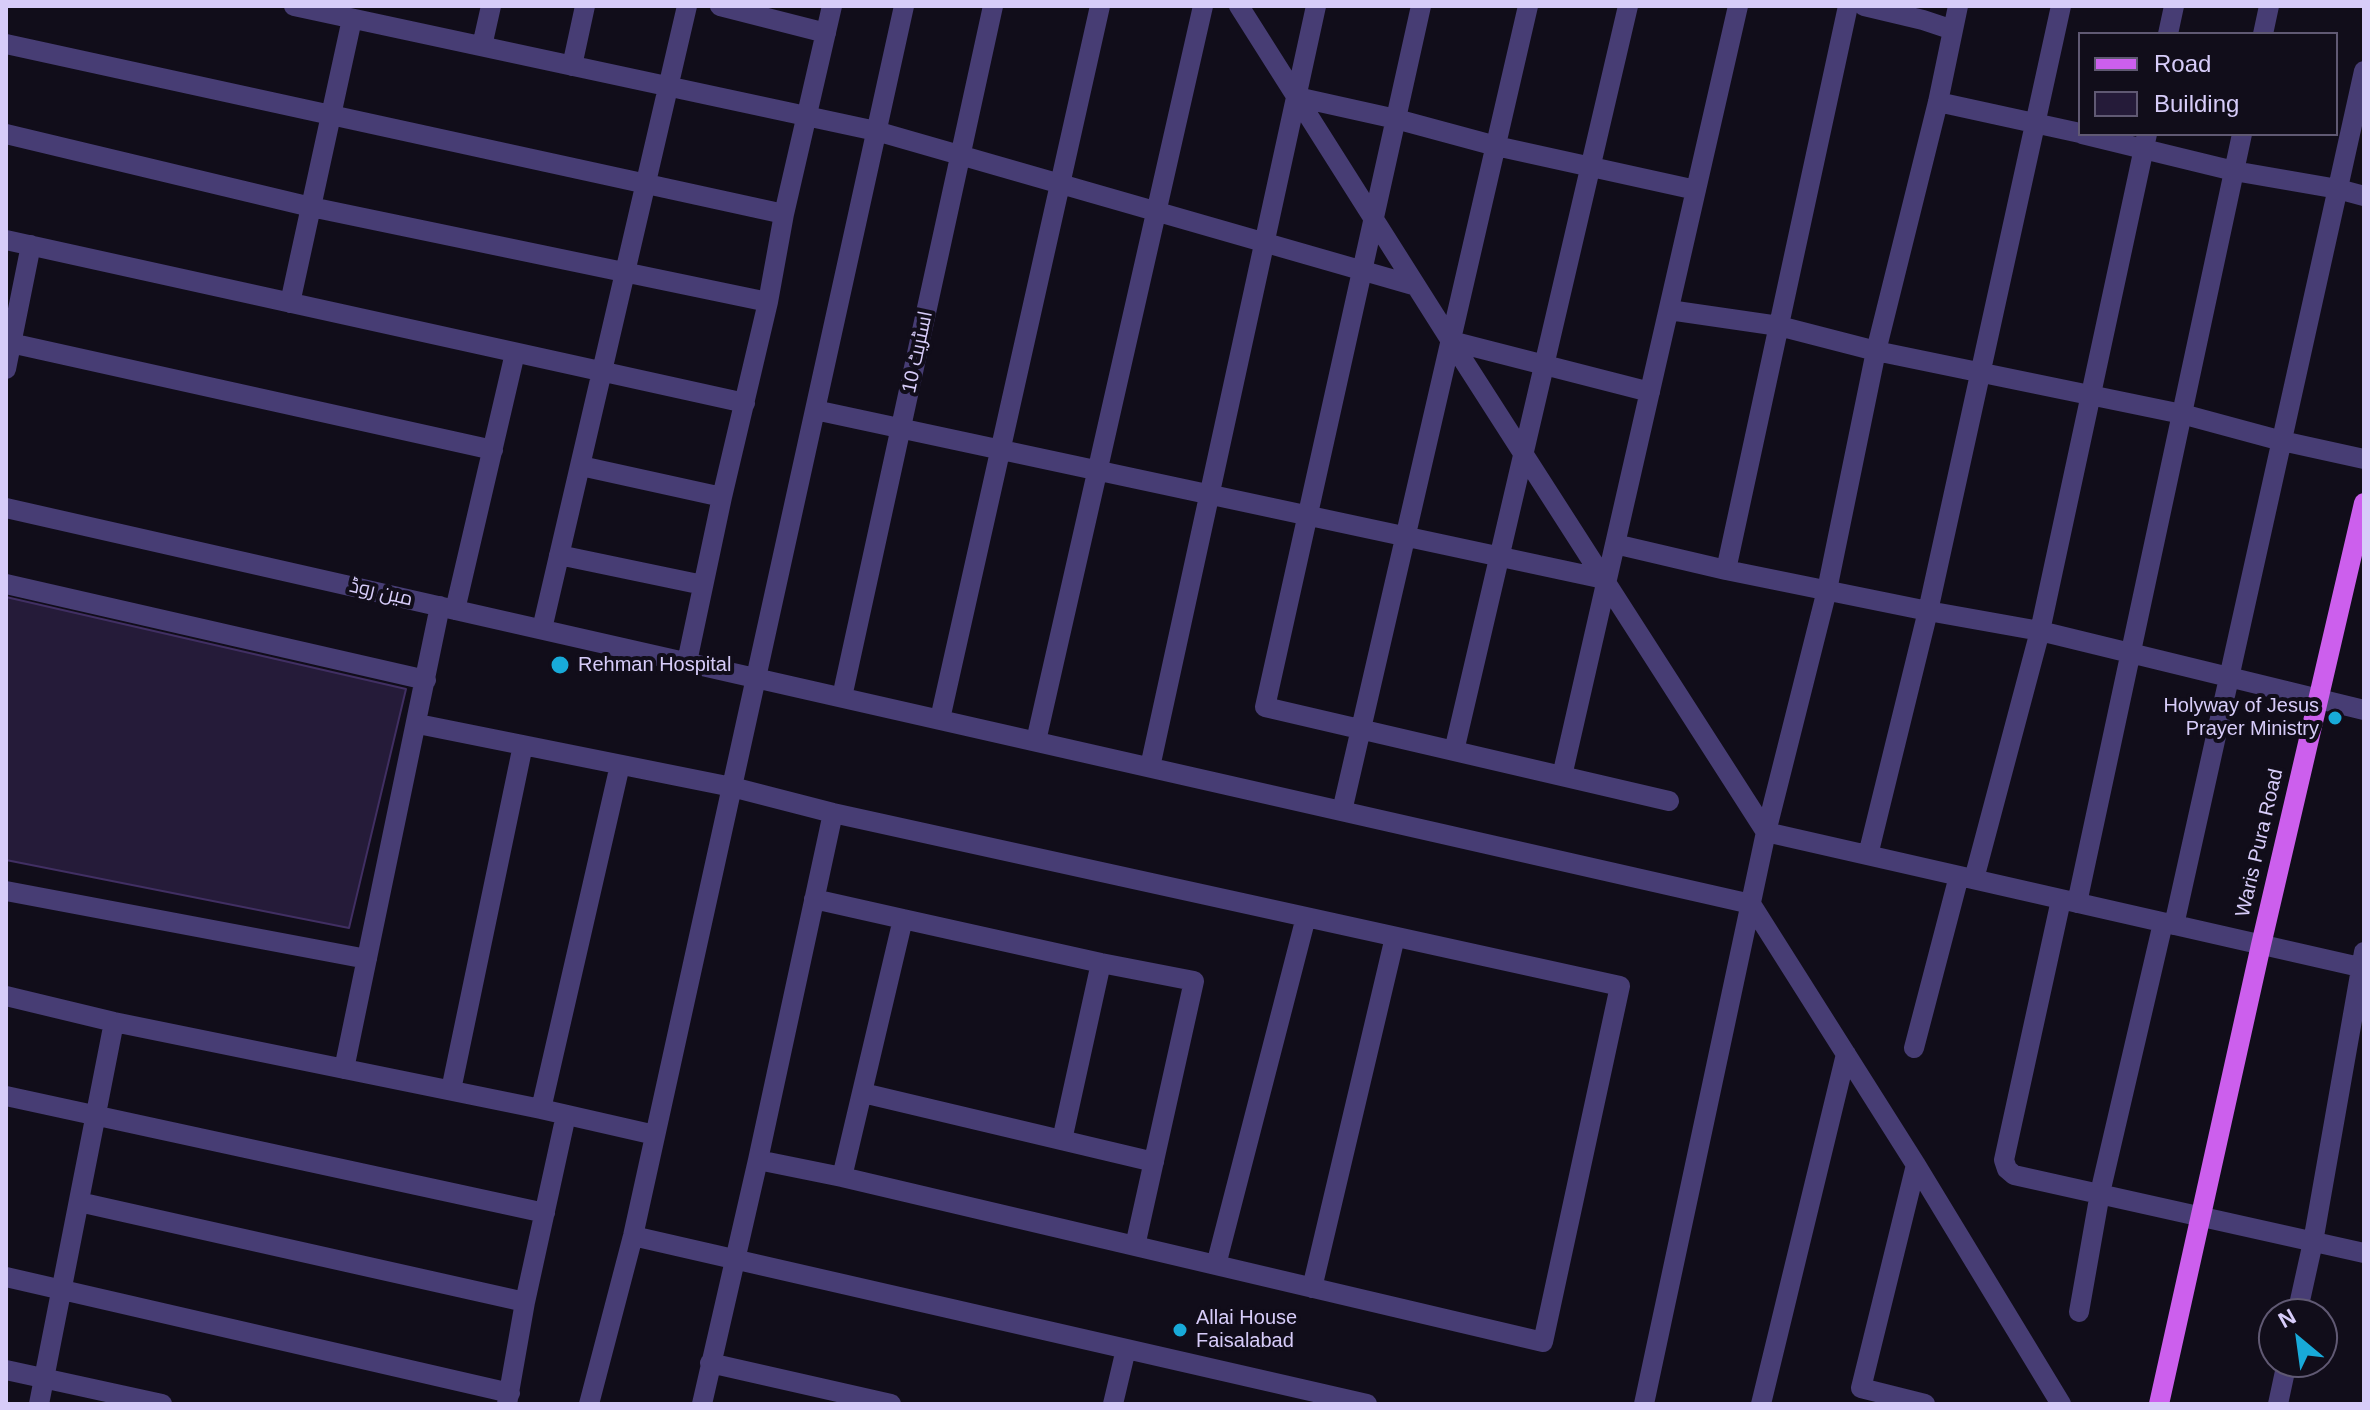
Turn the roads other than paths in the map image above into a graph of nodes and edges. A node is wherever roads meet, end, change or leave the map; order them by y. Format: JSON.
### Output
{"nodes":[{"id":1,"x":294,"y":6,"type":"edge"},
{"id":2,"x":491,"y":6,"type":"edge"},
{"id":3,"x":585,"y":6,"type":"edge"},
{"id":4,"x":687,"y":6,"type":"edge"},
{"id":5,"x":720,"y":6,"type":"edge"},
{"id":6,"x":832,"y":6,"type":"edge"},
{"id":7,"x":904,"y":6,"type":"edge"},
{"id":8,"x":993,"y":6,"type":"edge"},
{"id":9,"x":1100,"y":6,"type":"edge"},
{"id":10,"x":1203,"y":6,"type":"edge"},
{"id":11,"x":1239,"y":6,"type":"edge"},
{"id":12,"x":1316,"y":6,"type":"edge"},
{"id":13,"x":1421,"y":6,"type":"edge"},
{"id":14,"x":1528,"y":6,"type":"edge"},
{"id":15,"x":1628,"y":6,"type":"edge"},
{"id":16,"x":1738,"y":6,"type":"edge"},
{"id":17,"x":1848,"y":6,"type":"edge"},
{"id":18,"x":1864,"y":6,"type":"edge"},
{"id":19,"x":1958,"y":6,"type":"edge"},
{"id":20,"x":2061,"y":6,"type":"edge"},
{"id":21,"x":2174,"y":6,"type":"edge"},
{"id":22,"x":2269,"y":6,"type":"edge"},
{"id":23,"x":388,"y":16,"type":"edge"},
{"id":24,"x":352,"y":19,"type":"junction"},
{"id":25,"x":1953,"y":30,"type":"junction"},
{"id":26,"x":2168,"y":32,"type":"edge"},
{"id":27,"x":2263,"y":32,"type":"edge"},
{"id":28,"x":826,"y":33,"type":"junction"},
{"id":29,"x":6,"y":44,"type":"edge"},
{"id":30,"x":482,"y":46,"type":"junction"},
{"id":31,"x":572,"y":66,"type":"junction"},
{"id":32,"x":2364,"y":71,"type":"edge"},
{"id":33,"x":669,"y":87,"type":"junction"},
{"id":34,"x":1297,"y":97,"type":"junction"},
{"id":35,"x":1938,"y":102,"type":"junction"},
{"id":36,"x":331,"y":115,"type":"junction"},
{"id":37,"x":806,"y":116,"type":"junction"},
{"id":38,"x":1396,"y":119,"type":"junction"},
{"id":39,"x":2035,"y":123,"type":"junction"},
{"id":40,"x":876,"y":131,"type":"junction"},
{"id":41,"x":2078,"y":133,"type":"edge"},
{"id":42,"x":6,"y":134,"type":"edge"},
{"id":43,"x":2099,"y":136,"type":"edge"},
{"id":44,"x":2242,"y":136,"type":"edge"},
{"id":45,"x":2145,"y":141,"type":"edge"},
{"id":46,"x":1496,"y":146,"type":"junction"},
{"id":47,"x":960,"y":155,"type":"junction"},
{"id":48,"x":1591,"y":167,"type":"junction"},
{"id":49,"x":2234,"y":171,"type":"junction"},
{"id":50,"x":646,"y":184,"type":"junction"},
{"id":51,"x":1059,"y":184,"type":"junction"},
{"id":52,"x":2338,"y":189,"type":"junction"},
{"id":53,"x":1696,"y":190,"type":"junction"},
{"id":54,"x":2364,"y":196,"type":"edge"},
{"id":55,"x":311,"y":207,"type":"junction"},
{"id":56,"x":1156,"y":211,"type":"junction"},
{"id":57,"x":784,"y":214,"type":"junction"},
{"id":58,"x":1374,"y":219,"type":"junction"},
{"id":59,"x":6,"y":240,"type":"edge"},
{"id":60,"x":1265,"y":243,"type":"junction"},
{"id":61,"x":31,"y":245,"type":"junction"},
{"id":62,"x":1362,"y":270,"type":"junction"},
{"id":63,"x":626,"y":272,"type":"junction"},
{"id":64,"x":1416,"y":286,"type":"junction"},
{"id":65,"x":13,"y":296,"type":"edge"},
{"id":66,"x":768,"y":302,"type":"junction"},
{"id":67,"x":290,"y":303,"type":"junction"},
{"id":68,"x":1669,"y":310,"type":"junction"},
{"id":69,"x":1779,"y":326,"type":"junction"},
{"id":70,"x":1451,"y":341,"type":"junction"},
{"id":71,"x":9,"y":342,"type":"edge"},
{"id":72,"x":1876,"y":351,"type":"junction"},
{"id":73,"x":515,"y":353,"type":"junction"},
{"id":74,"x":1544,"y":366,"type":"junction"},
{"id":75,"x":6,"y":369,"type":"edge"},
{"id":76,"x":1980,"y":371,"type":"junction"},
{"id":77,"x":603,"y":372,"type":"junction"},
{"id":78,"x":1650,"y":392,"type":"junction"},
{"id":79,"x":2091,"y":395,"type":"junction"},
{"id":80,"x":745,"y":403,"type":"junction"},
{"id":81,"x":815,"y":410,"type":"junction"},
{"id":82,"x":2182,"y":414,"type":"junction"},
{"id":83,"x":901,"y":428,"type":"junction"},
{"id":84,"x":2282,"y":441,"type":"junction"},
{"id":85,"x":1000,"y":449,"type":"junction"},
{"id":86,"x":493,"y":450,"type":"junction"},
{"id":87,"x":1523,"y":454,"type":"junction"},
{"id":88,"x":2364,"y":459,"type":"edge"},
{"id":89,"x":581,"y":466,"type":"junction"},
{"id":90,"x":1097,"y":470,"type":"junction"},
{"id":91,"x":1210,"y":494,"type":"junction"},
{"id":92,"x":722,"y":497,"type":"junction"},
{"id":93,"x":2364,"y":503,"type":"edge"},
{"id":94,"x":6,"y":508,"type":"edge"},
{"id":95,"x":1308,"y":516,"type":"junction"},
{"id":96,"x":1406,"y":537,"type":"junction"},
{"id":97,"x":1615,"y":544,"type":"junction"},
{"id":98,"x":559,"y":555,"type":"junction"},
{"id":99,"x":1499,"y":557,"type":"junction"},
{"id":100,"x":1726,"y":570,"type":"junction"},
{"id":101,"x":1605,"y":581,"type":"junction"},
{"id":102,"x":6,"y":584,"type":"edge"},
{"id":103,"x":703,"y":585,"type":"junction"},
{"id":104,"x":1827,"y":590,"type":"junction"},
{"id":105,"x":448,"y":608,"type":"junction"},
{"id":106,"x":1928,"y":611,"type":"junction"},
{"id":107,"x":542,"y":629,"type":"junction"},
{"id":108,"x":2040,"y":631,"type":"junction"},
{"id":109,"x":2131,"y":653,"type":"junction"},
{"id":110,"x":687,"y":662,"type":"junction"},
{"id":111,"x":2229,"y":677,"type":"junction"},
{"id":112,"x":756,"y":678,"type":"junction"},
{"id":113,"x":426,"y":680,"type":"junction"},
{"id":114,"x":842,"y":697,"type":"junction"},
{"id":115,"x":2318,"y":699,"type":"junction"},
{"id":116,"x":2364,"y":710,"type":"edge"},
{"id":117,"x":940,"y":719,"type":"junction"},
{"id":118,"x":418,"y":724,"type":"junction"},
{"id":119,"x":1361,"y":730,"type":"junction"},
{"id":120,"x":1036,"y":741,"type":"junction"},
{"id":121,"x":523,"y":745,"type":"junction"},
{"id":122,"x":1454,"y":751,"type":"junction"},
{"id":123,"x":620,"y":765,"type":"junction"},
{"id":124,"x":1150,"y":767,"type":"junction"},
{"id":125,"x":1562,"y":776,"type":"junction"},
{"id":126,"x":732,"y":787,"type":"junction"},
{"id":127,"x":1669,"y":801,"type":"dead end"},
{"id":128,"x":1342,"y":811,"type":"junction"},
{"id":129,"x":833,"y":813,"type":"junction"},
{"id":130,"x":1766,"y":832,"type":"junction"},
{"id":131,"x":1868,"y":855,"type":"junction"},
{"id":132,"x":1966,"y":878,"type":"junction"},
{"id":133,"x":6,"y":891,"type":"edge"},
{"id":134,"x":814,"y":899,"type":"junction"},
{"id":135,"x":2069,"y":901,"type":"junction"},
{"id":136,"x":1751,"y":904,"type":"junction"},
{"id":137,"x":1306,"y":917,"type":"junction"},
{"id":138,"x":903,"y":919,"type":"junction"},
{"id":139,"x":2169,"y":924,"type":"junction"},
{"id":140,"x":1395,"y":937,"type":"junction"},
{"id":141,"x":2259,"y":953,"type":"junction"},
{"id":142,"x":367,"y":959,"type":"junction"},
{"id":143,"x":1101,"y":963,"type":"junction"},
{"id":144,"x":2363,"y":963,"type":"edge"},
{"id":145,"x":6,"y":996,"type":"edge"},
{"id":146,"x":114,"y":1022,"type":"junction"},
{"id":147,"x":1914,"y":1048,"type":"dead end"},
{"id":148,"x":1846,"y":1054,"type":"junction"},
{"id":149,"x":344,"y":1069,"type":"junction"},
{"id":150,"x":451,"y":1090,"type":"junction"},
{"id":151,"x":863,"y":1093,"type":"junction"},
{"id":152,"x":6,"y":1096,"type":"edge"},
{"id":153,"x":541,"y":1109,"type":"junction"},
{"id":154,"x":96,"y":1115,"type":"junction"},
{"id":155,"x":566,"y":1115,"type":"junction"},
{"id":156,"x":655,"y":1135,"type":"junction"},
{"id":157,"x":1062,"y":1140,"type":"junction"},
{"id":158,"x":758,"y":1160,"type":"junction"},
{"id":159,"x":1154,"y":1162,"type":"junction"},
{"id":160,"x":1916,"y":1165,"type":"junction"},
{"id":161,"x":842,"y":1177,"type":"junction"},
{"id":162,"x":2100,"y":1193,"type":"junction"},
{"id":163,"x":79,"y":1202,"type":"junction"},
{"id":164,"x":545,"y":1213,"type":"junction"},
{"id":165,"x":2201,"y":1216,"type":"junction"},
{"id":166,"x":633,"y":1236,"type":"junction"},
{"id":167,"x":2313,"y":1242,"type":"junction"},
{"id":168,"x":1135,"y":1246,"type":"junction"},
{"id":169,"x":2364,"y":1253,"type":"edge"},
{"id":170,"x":735,"y":1258,"type":"junction"},
{"id":171,"x":1216,"y":1265,"type":"junction"},
{"id":172,"x":6,"y":1277,"type":"edge"},
{"id":173,"x":1312,"y":1288,"type":"junction"},
{"id":174,"x":62,"y":1290,"type":"junction"},
{"id":175,"x":2301,"y":1298,"type":"edge"},
{"id":176,"x":525,"y":1302,"type":"junction"},
{"id":177,"x":2079,"y":1312,"type":"dead end"},
{"id":178,"x":1126,"y":1349,"type":"junction"},
{"id":179,"x":710,"y":1363,"type":"junction"},
{"id":180,"x":6,"y":1370,"type":"edge"},
{"id":181,"x":2284,"y":1378,"type":"edge"},
{"id":182,"x":44,"y":1379,"type":"junction"},
{"id":183,"x":508,"y":1398,"type":"edge"},
{"id":184,"x":39,"y":1404,"type":"edge"},
{"id":185,"x":162,"y":1404,"type":"edge"},
{"id":186,"x":589,"y":1404,"type":"edge"},
{"id":187,"x":702,"y":1404,"type":"edge"},
{"id":188,"x":891,"y":1404,"type":"edge"},
{"id":189,"x":1113,"y":1404,"type":"edge"},
{"id":190,"x":1367,"y":1404,"type":"edge"},
{"id":191,"x":1644,"y":1404,"type":"edge"},
{"id":192,"x":1761,"y":1404,"type":"edge"},
{"id":193,"x":1925,"y":1404,"type":"edge"},
{"id":194,"x":2061,"y":1404,"type":"edge"},
{"id":195,"x":2159,"y":1404,"type":"edge"},
{"id":196,"x":2278,"y":1404,"type":"edge"}],
"edges":[{"from":1,"to":24,"type":"street"},
{"from":2,"to":30,"type":"street"},
{"from":3,"to":31,"type":"street"},
{"from":4,"to":33,"type":"street"},
{"from":5,"to":28,"type":"street"},
{"from":6,"to":28,"type":"street"},
{"from":7,"to":40,"type":"street"},
{"from":8,"to":47,"type":"street","name":"اسٹریٹ 10"},
{"from":9,"to":51,"type":"street"},
{"from":10,"to":56,"type":"street"},
{"from":11,"to":34,"type":"street"},
{"from":12,"to":34,"type":"street"},
{"from":13,"to":38,"type":"street"},
{"from":14,"to":46,"type":"street"},
{"from":15,"to":48,"type":"street"},
{"from":16,"to":53,"type":"street"},
{"from":17,"to":69,"type":"street"},
{"from":18,"to":25,"type":"street"},
{"from":19,"to":25,"type":"street"},
{"from":20,"to":39,"type":"street"},
{"from":21,"to":26,"type":"street"},
{"from":22,"to":27,"type":"street"},
{"from":23,"to":24,"type":"street"},
{"from":23,"to":30,"type":"street"},
{"from":24,"to":36,"type":"street"},
{"from":25,"to":35,"type":"street"},
{"from":28,"to":37,"type":"street"},
{"from":29,"to":36,"type":"street"},
{"from":30,"to":31,"type":"street"},
{"from":31,"to":33,"type":"street"},
{"from":32,"to":52,"type":"street"},
{"from":33,"to":37,"type":"street"},
{"from":33,"to":50,"type":"street"},
{"from":34,"to":38,"type":"street"},
{"from":34,"to":58,"type":"street"},
{"from":34,"to":60,"type":"street"},
{"from":35,"to":39,"type":"street"},
{"from":35,"to":72,"type":"street"},
{"from":36,"to":50,"type":"street"},
{"from":36,"to":55,"type":"street"},
{"from":37,"to":40,"type":"street"},
{"from":37,"to":57,"type":"street"},
{"from":38,"to":46,"type":"street"},
{"from":38,"to":58,"type":"street"},
{"from":39,"to":41,"type":"street"},
{"from":39,"to":76,"type":"street"},
{"from":40,"to":47,"type":"street"},
{"from":40,"to":81,"type":"street"},
{"from":42,"to":55,"type":"street"},
{"from":43,"to":45,"type":"street"},
{"from":44,"to":49,"type":"street"},
{"from":45,"to":49,"type":"street"},
{"from":45,"to":79,"type":"street"},
{"from":46,"to":48,"type":"street"},
{"from":46,"to":70,"type":"street"},
{"from":47,"to":51,"type":"street"},
{"from":47,"to":83,"type":"street","name":"اسٹریٹ 10"},
{"from":48,"to":53,"type":"street"},
{"from":48,"to":74,"type":"street"},
{"from":49,"to":52,"type":"street"},
{"from":49,"to":82,"type":"street"},
{"from":50,"to":57,"type":"street"},
{"from":50,"to":63,"type":"street"},
{"from":51,"to":56,"type":"street"},
{"from":51,"to":85,"type":"street"},
{"from":52,"to":54,"type":"street"},
{"from":52,"to":84,"type":"street"},
{"from":53,"to":68,"type":"street"},
{"from":55,"to":63,"type":"street"},
{"from":55,"to":67,"type":"street"},
{"from":56,"to":60,"type":"street"},
{"from":56,"to":90,"type":"street"},
{"from":57,"to":66,"type":"street"},
{"from":58,"to":62,"type":"street"},
{"from":58,"to":64,"type":"street"},
{"from":59,"to":61,"type":"street"},
{"from":60,"to":62,"type":"street"},
{"from":60,"to":91,"type":"street"},
{"from":61,"to":65,"type":"street"},
{"from":61,"to":67,"type":"street"},
{"from":62,"to":64,"type":"street"},
{"from":62,"to":95,"type":"street"},
{"from":63,"to":66,"type":"street"},
{"from":63,"to":77,"type":"street"},
{"from":64,"to":70,"type":"street"},
{"from":65,"to":71,"type":"street"},
{"from":66,"to":80,"type":"street"},
{"from":67,"to":73,"type":"street"},
{"from":68,"to":69,"type":"street"},
{"from":68,"to":78,"type":"street"},
{"from":69,"to":72,"type":"street"},
{"from":69,"to":100,"type":"street"},
{"from":70,"to":74,"type":"street"},
{"from":70,"to":87,"type":"street"},
{"from":70,"to":96,"type":"street"},
{"from":71,"to":75,"type":"street"},
{"from":71,"to":86,"type":"street"},
{"from":72,"to":76,"type":"street"},
{"from":72,"to":104,"type":"street"},
{"from":73,"to":77,"type":"street"},
{"from":73,"to":86,"type":"street"},
{"from":74,"to":78,"type":"street"},
{"from":74,"to":87,"type":"street"},
{"from":76,"to":79,"type":"street"},
{"from":76,"to":106,"type":"street"},
{"from":77,"to":80,"type":"street"},
{"from":77,"to":89,"type":"street"},
{"from":78,"to":97,"type":"street"},
{"from":79,"to":82,"type":"street"},
{"from":79,"to":108,"type":"street"},
{"from":80,"to":92,"type":"street"},
{"from":81,"to":83,"type":"street"},
{"from":81,"to":112,"type":"street"},
{"from":82,"to":84,"type":"street"},
{"from":82,"to":109,"type":"street"},
{"from":83,"to":85,"type":"street"},
{"from":83,"to":114,"type":"street","name":"اسٹریٹ 10"},
{"from":84,"to":88,"type":"street"},
{"from":84,"to":111,"type":"street"},
{"from":85,"to":90,"type":"street"},
{"from":85,"to":117,"type":"street"},
{"from":86,"to":105,"type":"street"},
{"from":87,"to":99,"type":"street"},
{"from":87,"to":101,"type":"street"},
{"from":89,"to":92,"type":"street"},
{"from":89,"to":98,"type":"street"},
{"from":90,"to":91,"type":"street"},
{"from":90,"to":120,"type":"street"},
{"from":91,"to":95,"type":"street"},
{"from":91,"to":124,"type":"street"},
{"from":92,"to":103,"type":"street"},
{"from":93,"to":115,"type":"main road","name":"Waris Pura Road"},
{"from":94,"to":105,"type":"street","name":"مین روڈ"},
{"from":95,"to":96,"type":"street"},
{"from":95,"to":119,"type":"street"},
{"from":96,"to":99,"type":"street"},
{"from":96,"to":119,"type":"street"},
{"from":97,"to":100,"type":"street"},
{"from":97,"to":101,"type":"street"},
{"from":98,"to":103,"type":"street"},
{"from":98,"to":107,"type":"street"},
{"from":99,"to":101,"type":"street"},
{"from":99,"to":122,"type":"street"},
{"from":100,"to":104,"type":"street"},
{"from":101,"to":125,"type":"street"},
{"from":101,"to":130,"type":"street"},
{"from":102,"to":113,"type":"street"},
{"from":103,"to":110,"type":"street"},
{"from":104,"to":106,"type":"street"},
{"from":104,"to":130,"type":"street"},
{"from":105,"to":107,"type":"street","name":"مین روڈ"},
{"from":105,"to":113,"type":"street"},
{"from":106,"to":108,"type":"street"},
{"from":106,"to":131,"type":"street"},
{"from":107,"to":110,"type":"street","name":"مین روڈ"},
{"from":108,"to":109,"type":"street"},
{"from":108,"to":132,"type":"street"},
{"from":109,"to":111,"type":"street"},
{"from":109,"to":135,"type":"street"},
{"from":110,"to":112,"type":"street","name":"مین روڈ"},
{"from":111,"to":115,"type":"street"},
{"from":111,"to":139,"type":"street"},
{"from":112,"to":114,"type":"street","name":"مین روڈ"},
{"from":112,"to":126,"type":"street"},
{"from":113,"to":118,"type":"street"},
{"from":114,"to":117,"type":"street","name":"مین روڈ"},
{"from":115,"to":116,"type":"street"},
{"from":115,"to":141,"type":"main road","name":"Waris Pura Road"},
{"from":117,"to":120,"type":"street","name":"مین روڈ"},
{"from":118,"to":121,"type":"street"},
{"from":118,"to":142,"type":"street"},
{"from":119,"to":122,"type":"street"},
{"from":119,"to":128,"type":"street"},
{"from":120,"to":124,"type":"street","name":"مین روڈ"},
{"from":121,"to":123,"type":"street"},
{"from":121,"to":150,"type":"street"},
{"from":122,"to":125,"type":"street"},
{"from":123,"to":126,"type":"street"},
{"from":123,"to":153,"type":"street"},
{"from":124,"to":128,"type":"street","name":"مین روڈ"},
{"from":125,"to":127,"type":"street"},
{"from":126,"to":129,"type":"street"},
{"from":126,"to":156,"type":"street"},
{"from":128,"to":136,"type":"street","name":"مین روڈ"},
{"from":129,"to":134,"type":"street"},
{"from":129,"to":137,"type":"street"},
{"from":130,"to":131,"type":"street"},
{"from":130,"to":136,"type":"street"},
{"from":131,"to":132,"type":"street"},
{"from":132,"to":135,"type":"street"},
{"from":132,"to":147,"type":"street"},
{"from":133,"to":142,"type":"street"},
{"from":134,"to":138,"type":"street"},
{"from":134,"to":158,"type":"street"},
{"from":135,"to":139,"type":"street"},
{"from":135,"to":162,"type":"street"},
{"from":136,"to":148,"type":"street"},
{"from":136,"to":191,"type":"street"},
{"from":137,"to":140,"type":"street"},
{"from":137,"to":171,"type":"street"},
{"from":138,"to":143,"type":"street"},
{"from":138,"to":151,"type":"street"},
{"from":139,"to":141,"type":"street"},
{"from":139,"to":162,"type":"street"},
{"from":140,"to":173,"type":"street"},
{"from":140,"to":173,"type":"street"},
{"from":141,"to":144,"type":"street"},
{"from":141,"to":165,"type":"main road","name":"Waris Pura Road"},
{"from":142,"to":149,"type":"street"},
{"from":143,"to":157,"type":"street"},
{"from":143,"to":159,"type":"street"},
{"from":144,"to":167,"type":"street"},
{"from":145,"to":146,"type":"street"},
{"from":146,"to":149,"type":"street"},
{"from":146,"to":154,"type":"street"},
{"from":148,"to":160,"type":"street"},
{"from":148,"to":192,"type":"street"},
{"from":149,"to":150,"type":"street"},
{"from":150,"to":153,"type":"street"},
{"from":151,"to":157,"type":"street"},
{"from":151,"to":161,"type":"street"},
{"from":152,"to":154,"type":"street"},
{"from":153,"to":155,"type":"street"},
{"from":154,"to":163,"type":"street"},
{"from":154,"to":164,"type":"street"},
{"from":155,"to":156,"type":"street"},
{"from":155,"to":164,"type":"street"},
{"from":156,"to":166,"type":"street"},
{"from":157,"to":159,"type":"street"},
{"from":158,"to":161,"type":"street"},
{"from":158,"to":170,"type":"street"},
{"from":159,"to":168,"type":"street"},
{"from":160,"to":193,"type":"street"},
{"from":160,"to":194,"type":"street"},
{"from":161,"to":168,"type":"street"},
{"from":162,"to":165,"type":"street"},
{"from":162,"to":177,"type":"street"},
{"from":163,"to":174,"type":"street"},
{"from":163,"to":176,"type":"street"},
{"from":164,"to":176,"type":"street"},
{"from":165,"to":167,"type":"street"},
{"from":165,"to":195,"type":"main road","name":"Waris Pura Road"},
{"from":166,"to":170,"type":"street"},
{"from":166,"to":186,"type":"street"},
{"from":167,"to":169,"type":"street"},
{"from":167,"to":175,"type":"street"},
{"from":168,"to":171,"type":"street"},
{"from":170,"to":178,"type":"street"},
{"from":170,"to":179,"type":"street"},
{"from":171,"to":173,"type":"street"},
{"from":172,"to":174,"type":"street"},
{"from":174,"to":182,"type":"street"},
{"from":174,"to":183,"type":"street"},
{"from":176,"to":183,"type":"street"},
{"from":178,"to":189,"type":"street"},
{"from":178,"to":190,"type":"street"},
{"from":179,"to":187,"type":"street"},
{"from":179,"to":188,"type":"street"},
{"from":180,"to":182,"type":"street"},
{"from":181,"to":196,"type":"street"},
{"from":182,"to":184,"type":"street"},
{"from":182,"to":185,"type":"street"}]}
